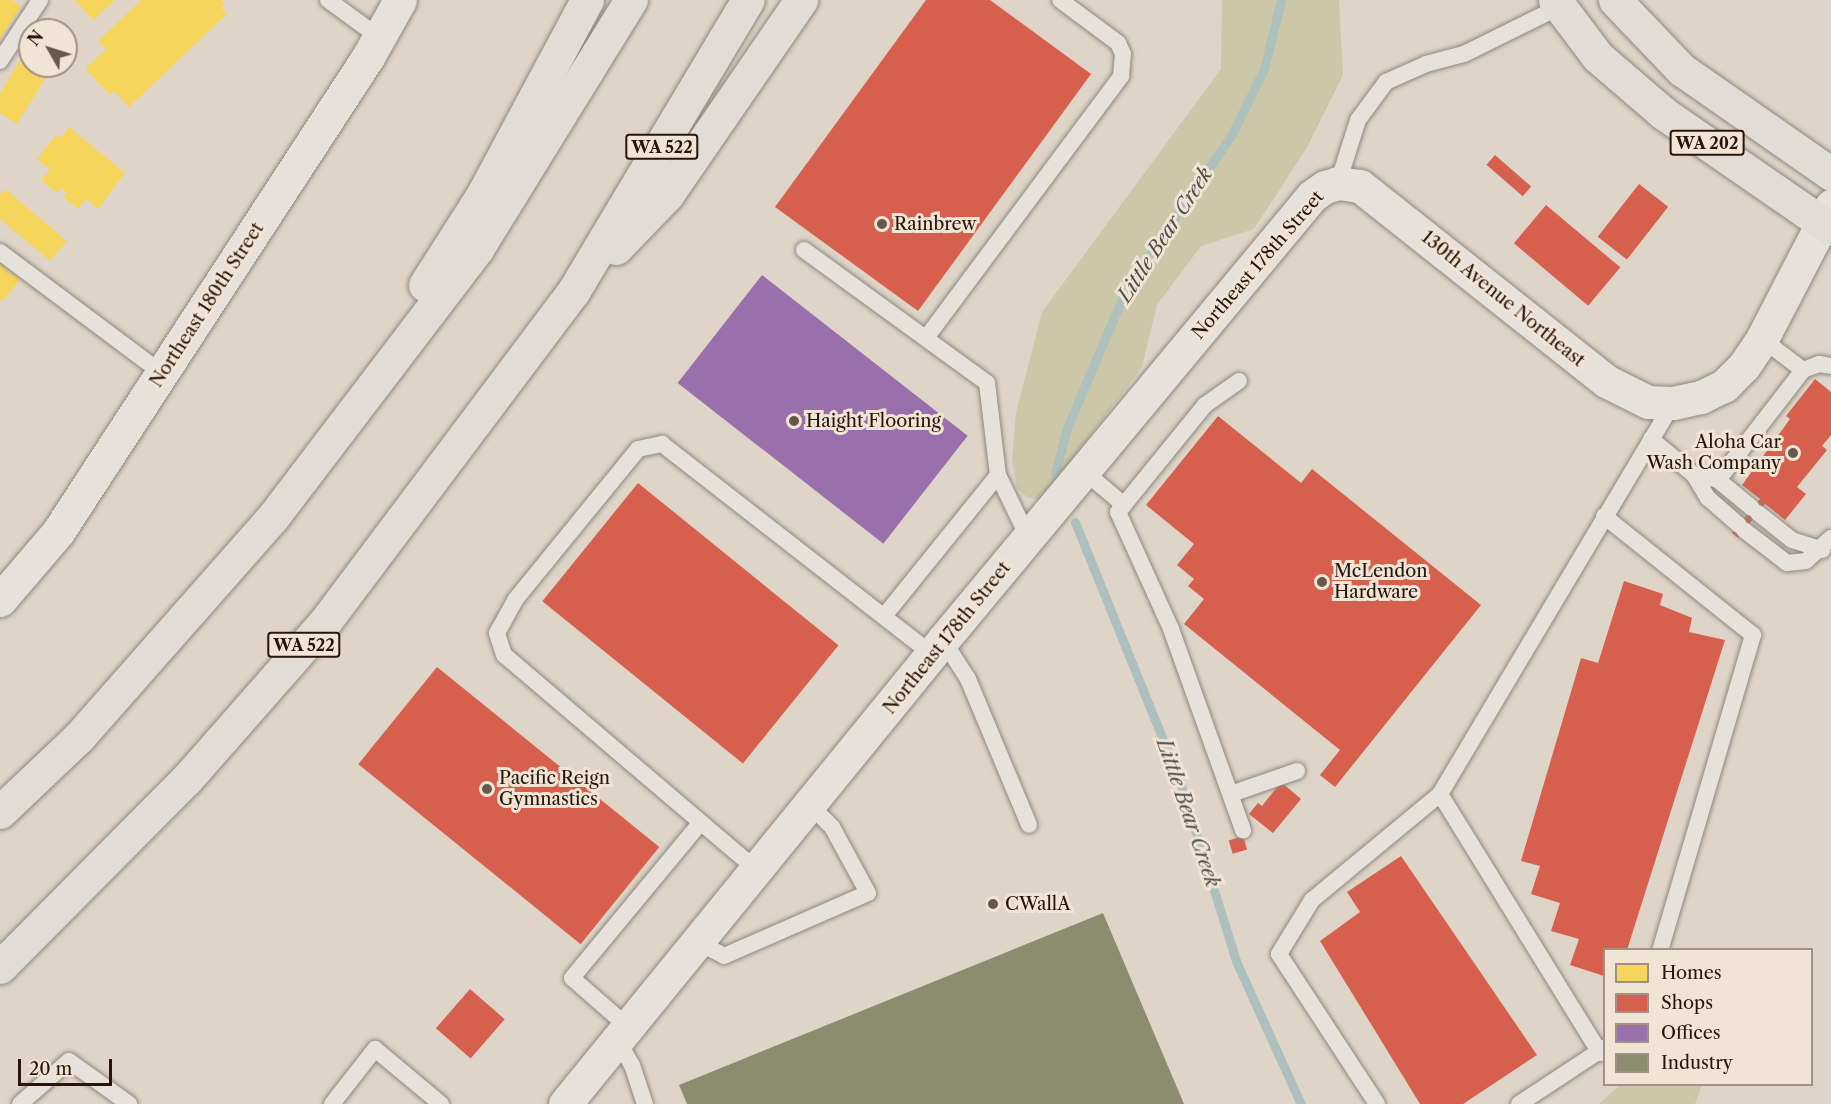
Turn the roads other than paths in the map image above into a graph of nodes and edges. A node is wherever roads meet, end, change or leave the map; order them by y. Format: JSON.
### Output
{"nodes":[{"id":1,"x":40,"y":0,"type":"edge"},
{"id":2,"x":328,"y":0,"type":"edge"},
{"id":3,"x":400,"y":0,"type":"edge"},
{"id":4,"x":587,"y":0,"type":"edge"},
{"id":5,"x":631,"y":0,"type":"edge"},
{"id":6,"x":748,"y":0,"type":"edge"},
{"id":7,"x":801,"y":0,"type":"edge"},
{"id":8,"x":1060,"y":0,"type":"edge"},
{"id":9,"x":1615,"y":0,"type":"edge"},
{"id":10,"x":1557,"y":3,"type":"edge"},
{"id":11,"x":379,"y":38,"type":"junction"},
{"id":12,"x":0,"y":62,"type":"edge"},
{"id":13,"x":1831,"y":174,"type":"edge"},
{"id":14,"x":1338,"y":183,"type":"junction"},
{"id":15,"x":1828,"y":219,"type":"edge"},
{"id":16,"x":804,"y":250,"type":"dead end"},
{"id":17,"x":0,"y":252,"type":"edge"},
{"id":18,"x":573,"y":292,"type":"junction"},
{"id":19,"x":926,"y":338,"type":"junction"},
{"id":20,"x":1762,"y":339,"type":"junction"},
{"id":21,"x":1831,"y":366,"type":"edge"},
{"id":22,"x":1803,"y":370,"type":"junction"},
{"id":23,"x":162,"y":373,"type":"junction"},
{"id":24,"x":1239,"y":381,"type":"dead end"},
{"id":25,"x":1673,"y":403,"type":"junction"},
{"id":26,"x":1651,"y":439,"type":"junction"},
{"id":27,"x":319,"y":452,"type":"junction"},
{"id":28,"x":1085,"y":472,"type":"junction"},
{"id":29,"x":998,"y":475,"type":"junction"},
{"id":30,"x":1694,"y":475,"type":"junction"},
{"id":31,"x":1718,"y":480,"type":"junction"},
{"id":32,"x":1124,"y":505,"type":"junction"},
{"id":33,"x":1604,"y":516,"type":"junction"},
{"id":34,"x":1029,"y":539,"type":"junction"},
{"id":35,"x":1826,"y":544,"type":"edge"},
{"id":36,"x":0,"y":600,"type":"edge"},
{"id":37,"x":885,"y":615,"type":"junction"},
{"id":38,"x":938,"y":647,"type":"junction"},
{"id":39,"x":1297,"y":771,"type":"dead end"},
{"id":40,"x":1230,"y":794,"type":"junction"},
{"id":41,"x":1440,"y":794,"type":"junction"},
{"id":42,"x":811,"y":806,"type":"junction"},
{"id":43,"x":0,"y":812,"type":"edge"},
{"id":44,"x":701,"y":822,"type":"junction"},
{"id":45,"x":1029,"y":825,"type":"dead end"},
{"id":46,"x":1243,"y":830,"type":"dead end"},
{"id":47,"x":758,"y":871,"type":"junction"},
{"id":48,"x":699,"y":943,"type":"junction"},
{"id":49,"x":1661,"y":948,"type":"edge"},
{"id":50,"x":0,"y":968,"type":"edge"},
{"id":51,"x":623,"y":1034,"type":"junction"},
{"id":52,"x":1602,"y":1050,"type":"edge"},
{"id":53,"x":640,"y":1101,"type":"edge"},
{"id":54,"x":20,"y":1104,"type":"edge"},
{"id":55,"x":129,"y":1104,"type":"edge"},
{"id":56,"x":332,"y":1104,"type":"edge"},
{"id":57,"x":441,"y":1104,"type":"edge"},
{"id":58,"x":565,"y":1104,"type":"edge"},
{"id":59,"x":1377,"y":1104,"type":"edge"},
{"id":60,"x":1519,"y":1104,"type":"edge"}],
"edges":[{"from":1,"to":12,"type":"lane"},
{"from":2,"to":11,"type":"lane"},
{"from":3,"to":11,"type":"street","name":"Northeast 180th Street"},
{"from":4,"to":27,"type":"main road"},
{"from":5,"to":27,"type":"main road"},
{"from":6,"to":18,"type":"main road","number":"WA 522"},
{"from":7,"to":18,"type":"main road"},
{"from":8,"to":19,"type":"lane"},
{"from":9,"to":13,"type":"main road","number":"WA 202"},
{"from":10,"to":14,"type":"lane"},
{"from":10,"to":15,"type":"main road","number":"WA 202"},
{"from":11,"to":23,"type":"street","name":"Northeast 180th Street"},
{"from":14,"to":25,"type":"street","name":"130th Avenue Northeast"},
{"from":14,"to":28,"type":"street","name":"Northeast 178th Street"},
{"from":15,"to":20,"type":"street","name":"130th Avenue Northeast"},
{"from":16,"to":19,"type":"lane"},
{"from":17,"to":23,"type":"lane"},
{"from":18,"to":50,"type":"main road","number":"WA 522"},
{"from":19,"to":29,"type":"lane"},
{"from":20,"to":22,"type":"lane"},
{"from":20,"to":25,"type":"street","name":"130th Avenue Northeast"},
{"from":21,"to":22,"type":"lane"},
{"from":22,"to":31,"type":"lane"},
{"from":23,"to":36,"type":"street","name":"Northeast 180th Street"},
{"from":24,"to":32,"type":"lane"},
{"from":25,"to":26,"type":"lane"},
{"from":26,"to":30,"type":"lane"},
{"from":26,"to":33,"type":"lane"},
{"from":27,"to":43,"type":"main road"},
{"from":28,"to":32,"type":"lane"},
{"from":28,"to":34,"type":"street","name":"Northeast 178th Street"},
{"from":29,"to":34,"type":"lane"},
{"from":29,"to":37,"type":"lane"},
{"from":30,"to":31,"type":"lane"},
{"from":30,"to":35,"type":"lane"},
{"from":31,"to":35,"type":"lane"},
{"from":32,"to":40,"type":"lane"},
{"from":33,"to":41,"type":"lane"},
{"from":33,"to":49,"type":"lane"},
{"from":34,"to":38,"type":"street","name":"Northeast 178th Street"},
{"from":37,"to":38,"type":"lane"},
{"from":37,"to":44,"type":"lane"},
{"from":38,"to":42,"type":"street","name":"Northeast 178th Street"},
{"from":38,"to":45,"type":"lane"},
{"from":39,"to":40,"type":"lane"},
{"from":40,"to":46,"type":"lane"},
{"from":41,"to":52,"type":"lane"},
{"from":41,"to":59,"type":"lane"},
{"from":42,"to":47,"type":"street","name":"Northeast 178th Street"},
{"from":42,"to":48,"type":"lane"},
{"from":44,"to":47,"type":"lane"},
{"from":44,"to":51,"type":"lane"},
{"from":47,"to":48,"type":"street","name":"Northeast 178th Street"},
{"from":48,"to":51,"type":"street","name":"Northeast 178th Street"},
{"from":51,"to":53,"type":"lane"},
{"from":51,"to":58,"type":"street","name":"Northeast 178th Street"},
{"from":52,"to":60,"type":"lane"},
{"from":54,"to":55,"type":"lane"},
{"from":56,"to":57,"type":"lane"}]}
